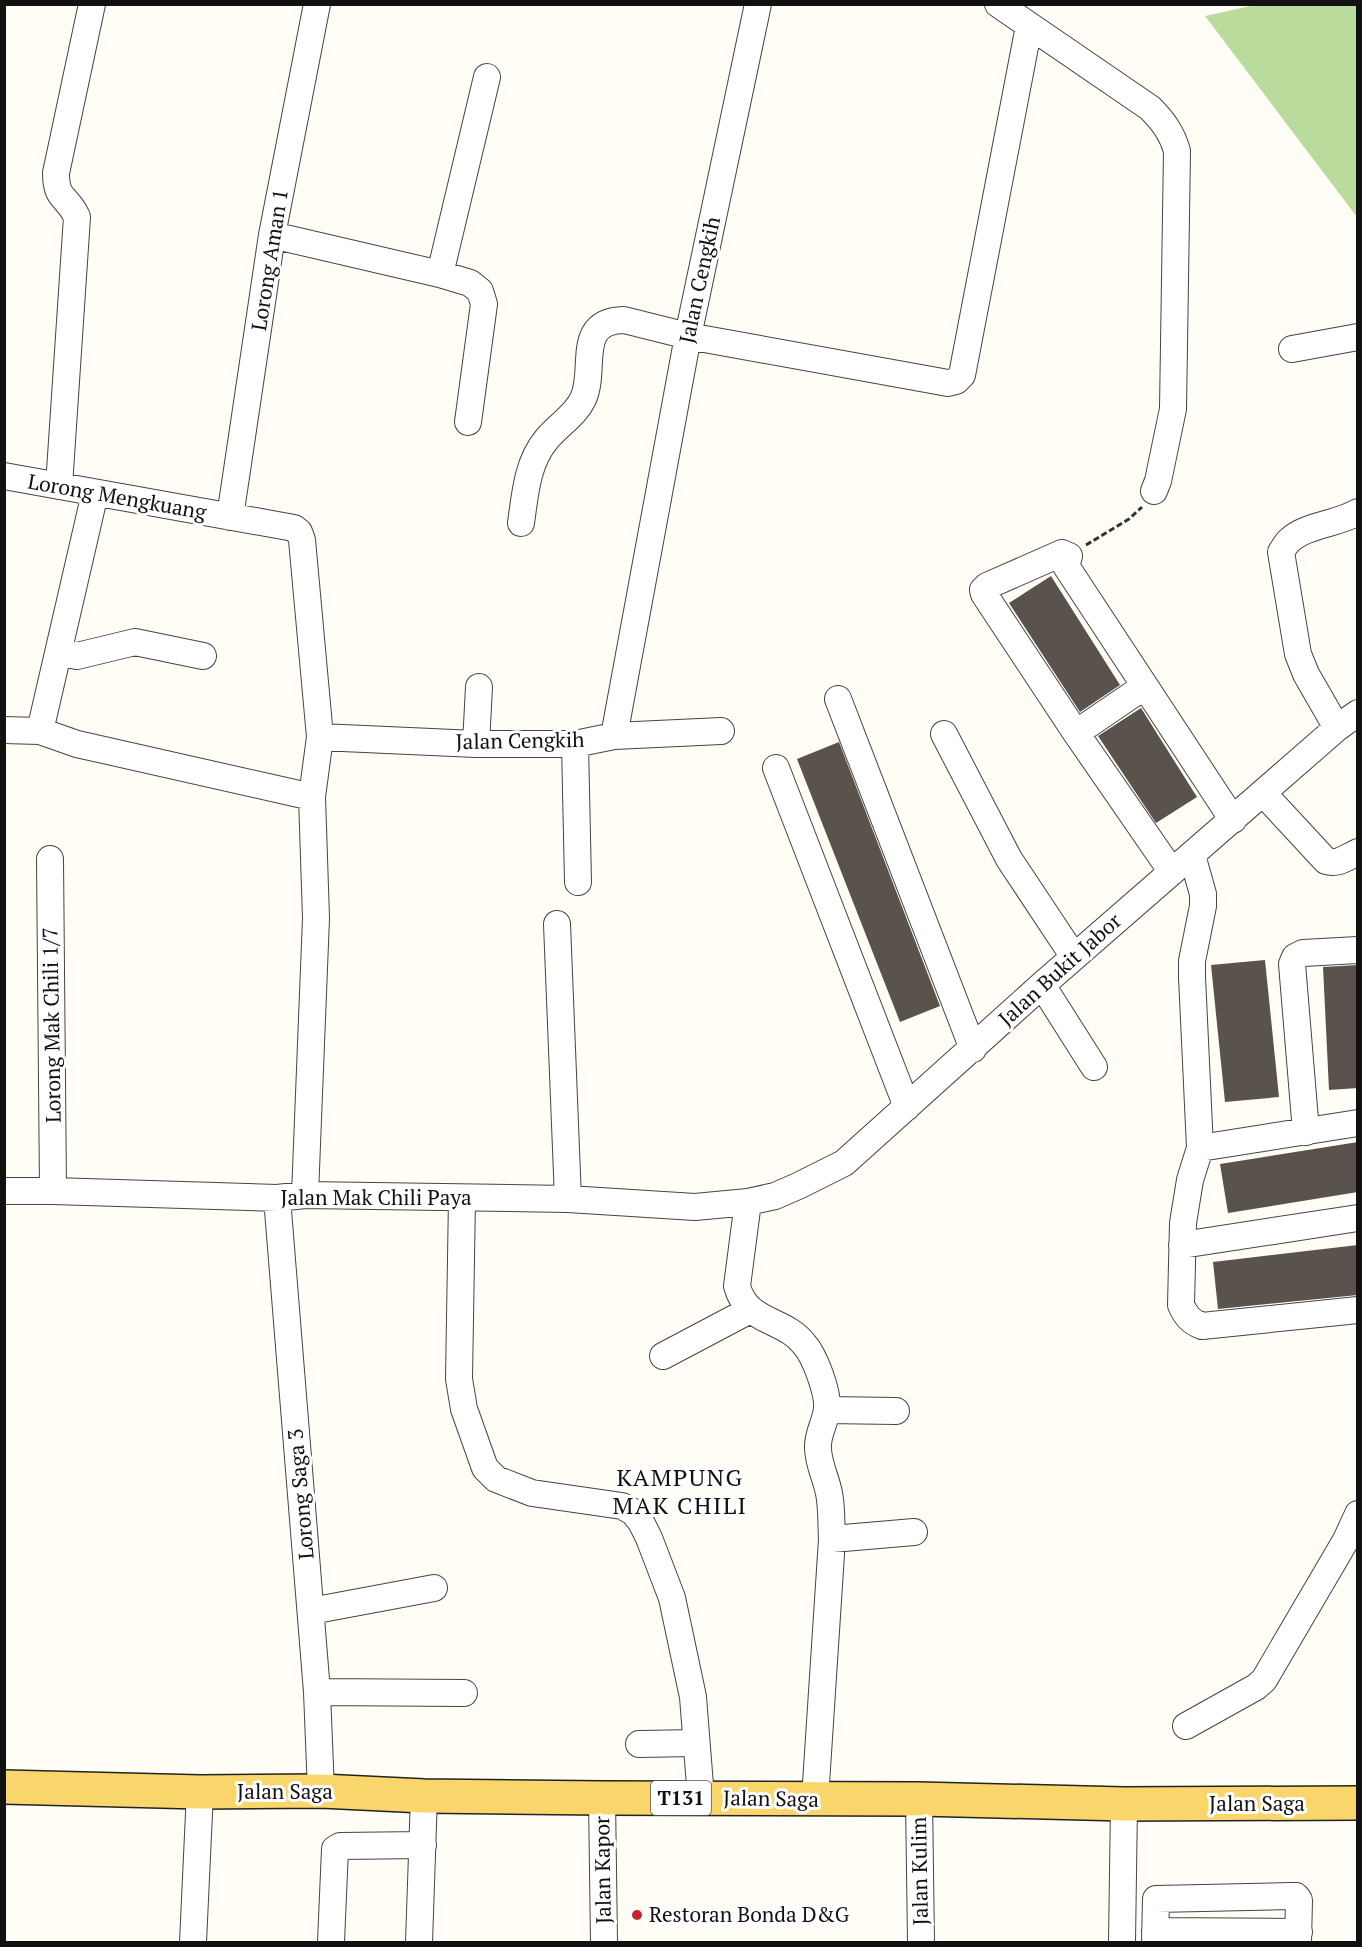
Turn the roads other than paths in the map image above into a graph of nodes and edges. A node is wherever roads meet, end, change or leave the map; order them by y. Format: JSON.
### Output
{"nodes":[{"id":1,"x":92,"y":4,"type":"edge"},
{"id":2,"x":317,"y":4,"type":"edge"},
{"id":3,"x":758,"y":4,"type":"edge"},
{"id":4,"x":998,"y":4,"type":"edge"},
{"id":5,"x":1029,"y":26,"type":"junction"},
{"id":6,"x":487,"y":77,"type":"dead end"},
{"id":7,"x":272,"y":235,"type":"junction"},
{"id":8,"x":440,"y":273,"type":"junction"},
{"id":9,"x":688,"y":336,"type":"junction"},
{"id":10,"x":1358,"y":337,"type":"edge"},
{"id":11,"x":1292,"y":349,"type":"dead end"},
{"id":12,"x":468,"y":422,"type":"dead end"},
{"id":13,"x":4,"y":476,"type":"edge"},
{"id":14,"x":59,"y":486,"type":"junction"},
{"id":15,"x":1154,"y":491,"type":"road end"},
{"id":16,"x":95,"y":493,"type":"junction"},
{"id":17,"x":1358,"y":512,"type":"edge"},
{"id":18,"x":230,"y":517,"type":"junction"},
{"id":19,"x":521,"y":523,"type":"dead end"},
{"id":20,"x":59,"y":652,"type":"junction"},
{"id":21,"x":203,"y":656,"type":"dead end"},
{"id":22,"x":1145,"y":686,"type":"junction"},
{"id":23,"x":479,"y":687,"type":"dead end"},
{"id":24,"x":838,"y":699,"type":"dead end"},
{"id":25,"x":1358,"y":712,"type":"edge"},
{"id":26,"x":1337,"y":728,"type":"junction"},
{"id":27,"x":4,"y":730,"type":"edge"},
{"id":28,"x":40,"y":731,"type":"junction"},
{"id":29,"x":721,"y":731,"type":"dead end"},
{"id":30,"x":1076,"y":733,"type":"junction"},
{"id":31,"x":944,"y":734,"type":"dead end"},
{"id":32,"x":614,"y":736,"type":"junction"},
{"id":33,"x":320,"y":737,"type":"junction"},
{"id":34,"x":476,"y":744,"type":"junction"},
{"id":35,"x":575,"y":744,"type":"junction"},
{"id":36,"x":776,"y":768,"type":"dead end"},
{"id":37,"x":1263,"y":793,"type":"junction"},
{"id":38,"x":312,"y":797,"type":"junction"},
{"id":39,"x":1233,"y":820,"type":"junction"},
{"id":40,"x":1358,"y":852,"type":"edge"},
{"id":41,"x":1192,"y":855,"type":"junction"},
{"id":42,"x":50,"y":859,"type":"dead end"},
{"id":43,"x":1172,"y":872,"type":"junction"},
{"id":44,"x":578,"y":882,"type":"dead end"},
{"id":45,"x":557,"y":924,"type":"dead end"},
{"id":46,"x":1358,"y":950,"type":"edge"},
{"id":47,"x":1074,"y":957,"type":"junction"},
{"id":48,"x":1042,"y":985,"type":"junction"},
{"id":49,"x":973,"y":1049,"type":"junction"},
{"id":50,"x":1095,"y":1067,"type":"dead end"},
{"id":51,"x":907,"y":1107,"type":"junction"},
{"id":52,"x":1358,"y":1123,"type":"edge"},
{"id":53,"x":1306,"y":1132,"type":"junction"},
{"id":54,"x":1200,"y":1148,"type":"junction"},
{"id":55,"x":4,"y":1191,"type":"edge"},
{"id":56,"x":53,"y":1191,"type":"junction"},
{"id":57,"x":305,"y":1195,"type":"junction"},
{"id":58,"x":277,"y":1198,"type":"junction"},
{"id":59,"x":462,"y":1198,"type":"junction"},
{"id":60,"x":568,"y":1199,"type":"junction"},
{"id":61,"x":748,"y":1202,"type":"junction"},
{"id":62,"x":1358,"y":1218,"type":"edge"},
{"id":63,"x":1182,"y":1245,"type":"junction"},
{"id":64,"x":750,"y":1310,"type":"junction"},
{"id":65,"x":1358,"y":1310,"type":"edge"},
{"id":66,"x":663,"y":1356,"type":"dead end"},
{"id":67,"x":827,"y":1410,"type":"junction"},
{"id":68,"x":896,"y":1411,"type":"dead end"},
{"id":69,"x":1358,"y":1514,"type":"edge"},
{"id":70,"x":914,"y":1532,"type":"dead end"},
{"id":71,"x":832,"y":1539,"type":"junction"},
{"id":72,"x":1350,"y":1546,"type":"edge"},
{"id":73,"x":434,"y":1588,"type":"dead end"},
{"id":74,"x":310,"y":1611,"type":"junction"},
{"id":75,"x":317,"y":1692,"type":"junction"},
{"id":76,"x":464,"y":1693,"type":"dead end"},
{"id":77,"x":1186,"y":1726,"type":"dead end"},
{"id":78,"x":696,"y":1743,"type":"junction"},
{"id":79,"x":639,"y":1744,"type":"dead end"},
{"id":80,"x":4,"y":1786,"type":"edge"},
{"id":81,"x":321,"y":1791,"type":"junction"},
{"id":82,"x":200,"y":1792,"type":"junction"},
{"id":83,"x":424,"y":1796,"type":"junction"},
{"id":84,"x":602,"y":1798,"type":"junction"},
{"id":85,"x":701,"y":1798,"type":"junction"},
{"id":86,"x":815,"y":1799,"type":"junction"},
{"id":87,"x":919,"y":1799,"type":"junction"},
{"id":88,"x":1358,"y":1803,"type":"edge"},
{"id":89,"x":1124,"y":1804,"type":"junction"},
{"id":90,"x":423,"y":1845,"type":"junction"},
{"id":91,"x":1155,"y":1937,"type":"edge"},
{"id":92,"x":1299,"y":1937,"type":"edge"},
{"id":93,"x":193,"y":1942,"type":"edge"},
{"id":94,"x":331,"y":1942,"type":"edge"},
{"id":95,"x":419,"y":1942,"type":"edge"},
{"id":96,"x":604,"y":1942,"type":"edge"},
{"id":97,"x":921,"y":1942,"type":"edge"},
{"id":98,"x":1122,"y":1942,"type":"edge"}],
"edges":[{"from":1,"to":14,"type":"street"},
{"from":2,"to":7,"type":"street","name":"Lorong Aman 1"},
{"from":3,"to":9,"type":"street","name":"Jalan Cengkih"},
{"from":4,"to":5,"type":"street"},
{"from":5,"to":9,"type":"street"},
{"from":5,"to":15,"type":"street"},
{"from":6,"to":8,"type":"street"},
{"from":7,"to":8,"type":"street"},
{"from":7,"to":18,"type":"street","name":"Lorong Aman 1"},
{"from":8,"to":12,"type":"street"},
{"from":9,"to":19,"type":"street"},
{"from":9,"to":32,"type":"street","name":"Jalan Cengkih"},
{"from":10,"to":11,"type":"street"},
{"from":13,"to":14,"type":"street","name":"Lorong Mengkuang"},
{"from":14,"to":16,"type":"street","name":"Lorong Mengkuang"},
{"from":16,"to":18,"type":"street","name":"Lorong Mengkuang"},
{"from":16,"to":20,"type":"street"},
{"from":17,"to":26,"type":"street"},
{"from":18,"to":33,"type":"street","name":"Lorong Mengkuang"},
{"from":20,"to":21,"type":"street"},
{"from":20,"to":28,"type":"street"},
{"from":22,"to":30,"type":"street"},
{"from":22,"to":30,"type":"street"},
{"from":22,"to":39,"type":"street"},
{"from":23,"to":34,"type":"street"},
{"from":24,"to":49,"type":"street"},
{"from":25,"to":26,"type":"street","name":"Jalan Bukit Jabor"},
{"from":26,"to":37,"type":"street","name":"Jalan Bukit Jabor"},
{"from":27,"to":28,"type":"street"},
{"from":28,"to":38,"type":"street"},
{"from":29,"to":32,"type":"street"},
{"from":30,"to":43,"type":"street"},
{"from":31,"to":47,"type":"street"},
{"from":32,"to":35,"type":"street","name":"Jalan Cengkih"},
{"from":33,"to":34,"type":"street","name":"Jalan Cengkih"},
{"from":33,"to":38,"type":"street"},
{"from":34,"to":35,"type":"street","name":"Jalan Cengkih"},
{"from":35,"to":44,"type":"street"},
{"from":36,"to":51,"type":"street"},
{"from":37,"to":39,"type":"street","name":"Jalan Bukit Jabor"},
{"from":37,"to":40,"type":"street"},
{"from":38,"to":57,"type":"street"},
{"from":39,"to":41,"type":"street","name":"Jalan Bukit Jabor"},
{"from":41,"to":43,"type":"street","name":"Jalan Bukit Jabor"},
{"from":41,"to":54,"type":"street"},
{"from":42,"to":56,"type":"street","name":"Lorong Mak Chili 1/7"},
{"from":43,"to":47,"type":"street","name":"Jalan Bukit Jabor"},
{"from":45,"to":60,"type":"street"},
{"from":46,"to":53,"type":"street"},
{"from":47,"to":48,"type":"street","name":"Jalan Bukit Jabor"},
{"from":48,"to":49,"type":"street","name":"Jalan Bukit Jabor"},
{"from":48,"to":50,"type":"street"},
{"from":49,"to":51,"type":"street","name":"Jalan Bukit Jabor"},
{"from":51,"to":61,"type":"street","name":"Jalan Bukit Jabor"},
{"from":52,"to":53,"type":"street"},
{"from":53,"to":54,"type":"street"},
{"from":54,"to":63,"type":"street"},
{"from":55,"to":56,"type":"street","name":"Jalan Mak Chili Paya"},
{"from":56,"to":58,"type":"street","name":"Jalan Mak Chili Paya"},
{"from":57,"to":58,"type":"street","name":"Jalan Mak Chili Paya"},
{"from":57,"to":59,"type":"street","name":"Jalan Mak Chili Paya"},
{"from":58,"to":74,"type":"street","name":"Lorong Saga 3"},
{"from":59,"to":60,"type":"street","name":"Jalan Mak Chili Paya"},
{"from":59,"to":78,"type":"street"},
{"from":60,"to":61,"type":"street","name":"Jalan Mak Chili Paya"},
{"from":61,"to":64,"type":"street"},
{"from":62,"to":63,"type":"street"},
{"from":63,"to":65,"type":"street"},
{"from":64,"to":66,"type":"street"},
{"from":64,"to":67,"type":"street"},
{"from":67,"to":68,"type":"street"},
{"from":67,"to":71,"type":"street"},
{"from":69,"to":72,"type":"street"},
{"from":70,"to":71,"type":"street"},
{"from":71,"to":86,"type":"street"},
{"from":72,"to":77,"type":"street"},
{"from":73,"to":74,"type":"street"},
{"from":74,"to":75,"type":"street","name":"Lorong Saga 3"},
{"from":75,"to":76,"type":"street"},
{"from":75,"to":81,"type":"street","name":"Lorong Saga 3"},
{"from":78,"to":79,"type":"street"},
{"from":78,"to":85,"type":"street"},
{"from":80,"to":82,"type":"main road","name":"Jalan Saga","number":"T131"},
{"from":81,"to":82,"type":"main road","name":"Jalan Saga","number":"T131"},
{"from":81,"to":83,"type":"main road","name":"Jalan Saga","number":"T131"},
{"from":82,"to":93,"type":"street"},
{"from":83,"to":84,"type":"main road","name":"Jalan Saga","number":"T131"},
{"from":83,"to":90,"type":"street"},
{"from":84,"to":85,"type":"main road","name":"Jalan Saga","number":"T131"},
{"from":84,"to":96,"type":"street","name":"Jalan Kapor"},
{"from":85,"to":86,"type":"main road","name":"Jalan Saga","number":"T131"},
{"from":86,"to":87,"type":"main road","name":"Jalan Saga","number":"T131"},
{"from":87,"to":89,"type":"main road","name":"Jalan Saga","number":"T131"},
{"from":87,"to":97,"type":"street","name":"Jalan Kulim"},
{"from":88,"to":89,"type":"main road","name":"Jalan Saga","number":"T131"},
{"from":89,"to":98,"type":"street"},
{"from":90,"to":94,"type":"street"},
{"from":90,"to":95,"type":"street"},
{"from":91,"to":92,"type":"street"},
{"from":91,"to":92,"type":"street"}]}
